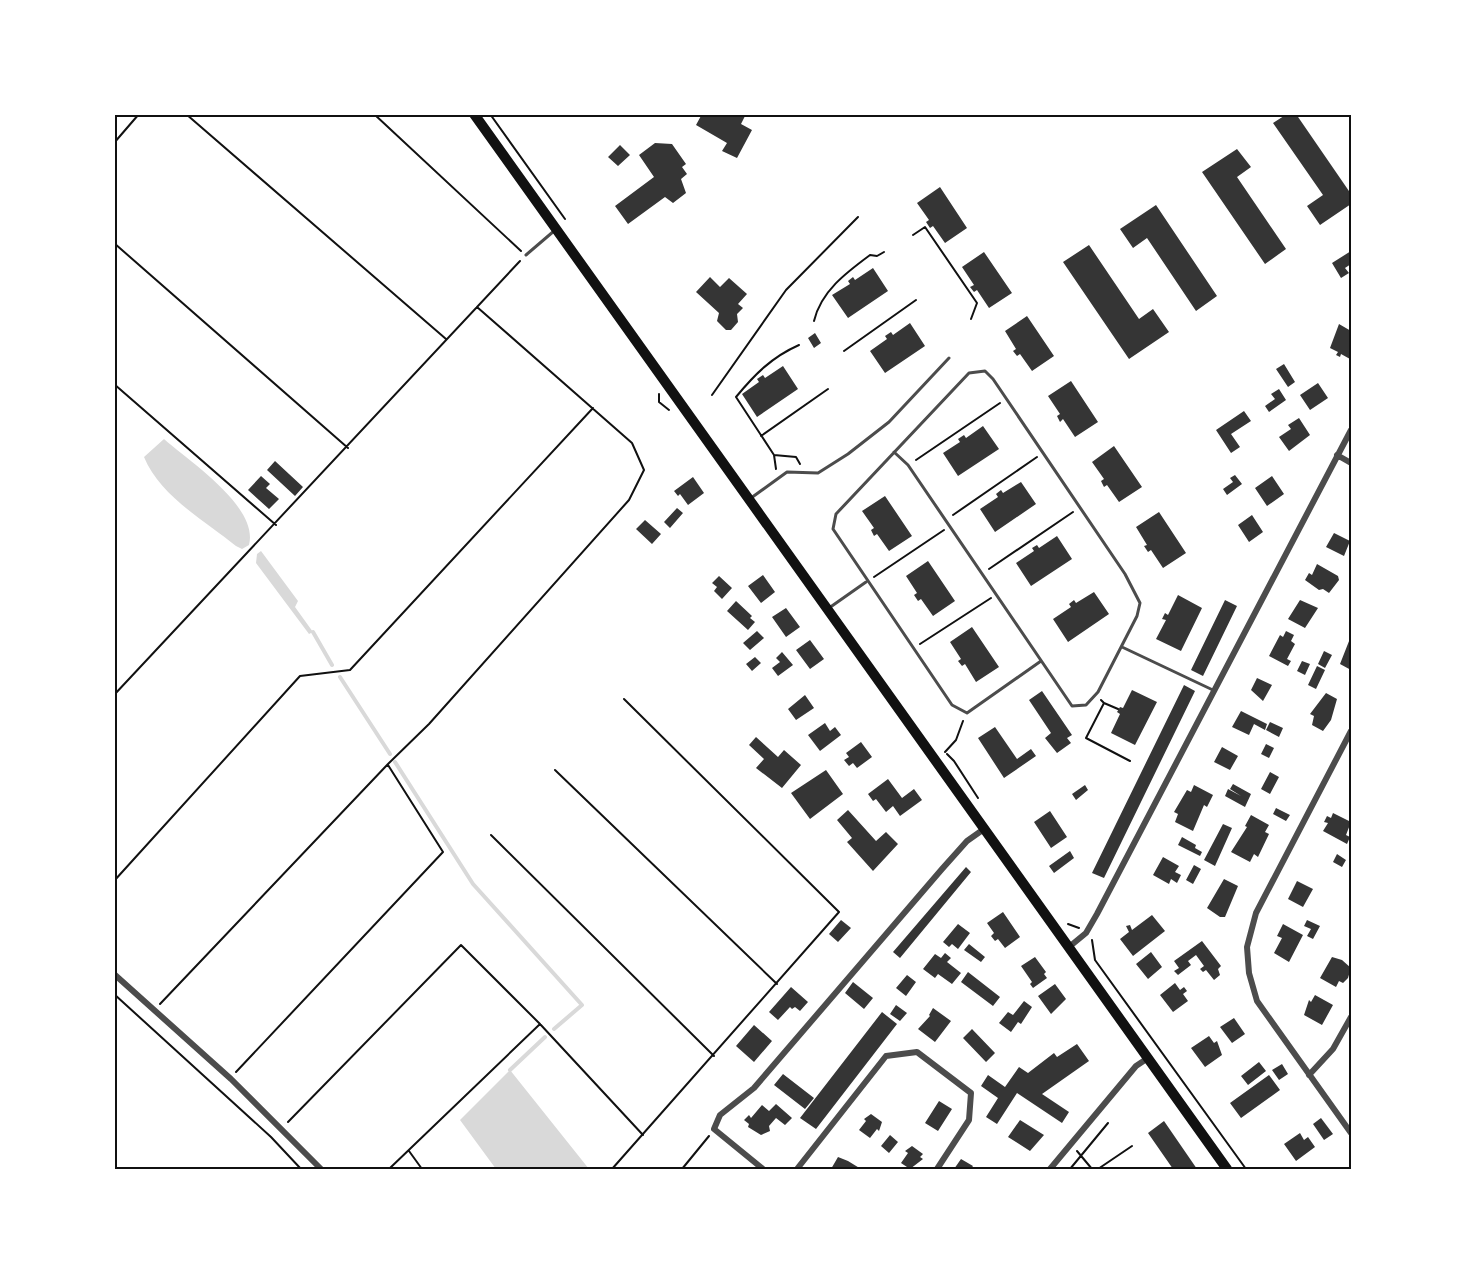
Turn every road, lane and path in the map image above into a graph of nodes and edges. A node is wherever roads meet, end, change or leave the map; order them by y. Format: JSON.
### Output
{"nodes":[{"id":1,"x":139,"y":114,"type":"edge"},
{"id":2,"x":186,"y":114,"type":"edge"},
{"id":3,"x":374,"y":114,"type":"edge"},
{"id":4,"x":474,"y":114,"type":"edge"},
{"id":5,"x":114,"y":143,"type":"edge"},
{"id":6,"x":858,"y":217,"type":"dead end"},
{"id":7,"x":557,"y":229,"type":"junction"},
{"id":8,"x":913,"y":235,"type":"dead end"},
{"id":9,"x":114,"y":243,"type":"edge"},
{"id":10,"x":884,"y":252,"type":"dead end"},
{"id":11,"x":526,"y":255,"type":"junction"},
{"id":12,"x":916,"y":300,"type":"dead end"},
{"id":13,"x":477,"y":307,"type":"junction"},
{"id":14,"x":971,"y":319,"type":"dead end"},
{"id":15,"x":814,"y":321,"type":"dead end"},
{"id":16,"x":446,"y":339,"type":"junction"},
{"id":17,"x":800,"y":345,"type":"dead end"},
{"id":18,"x":844,"y":351,"type":"dead end"},
{"id":19,"x":949,"y":358,"type":"dead end"},
{"id":20,"x":114,"y":384,"type":"edge"},
{"id":21,"x":828,"y":389,"type":"dead end"},
{"id":22,"x":712,"y":395,"type":"dead end"},
{"id":23,"x":1007,"y":399,"type":"junction"},
{"id":24,"x":593,"y":407,"type":"junction"},
{"id":25,"x":1351,"y":430,"type":"edge"},
{"id":26,"x":761,"y":436,"type":"junction"},
{"id":27,"x":348,"y":448,"type":"junction"},
{"id":28,"x":894,"y":452,"type":"junction"},
{"id":29,"x":1044,"y":453,"type":"junction"},
{"id":30,"x":1337,"y":455,"type":"junction"},
{"id":31,"x":774,"y":456,"type":"junction"},
{"id":32,"x":1351,"y":463,"type":"edge"},
{"id":33,"x":908,"y":465,"type":"junction"},
{"id":34,"x":804,"y":473,"type":"junction"},
{"id":35,"x":779,"y":478,"type":"junction"},
{"id":36,"x":750,"y":499,"type":"junction"},
{"id":37,"x":1080,"y":507,"type":"junction"},
{"id":38,"x":946,"y":520,"type":"junction"},
{"id":39,"x":276,"y":525,"type":"junction"},
{"id":40,"x":950,"y":526,"type":"junction"},
{"id":41,"x":981,"y":574,"type":"junction"},
{"id":42,"x":866,"y":582,"type":"junction"},
{"id":43,"x":995,"y":595,"type":"junction"},
{"id":44,"x":828,"y":609,"type":"junction"},
{"id":45,"x":1122,"y":647,"type":"junction"},
{"id":46,"x":913,"y":649,"type":"junction"},
{"id":47,"x":1041,"y":661,"type":"junction"},
{"id":48,"x":1216,"y":691,"type":"junction"},
{"id":49,"x":1096,"y":694,"type":"junction"},
{"id":50,"x":114,"y":695,"type":"edge"},
{"id":51,"x":624,"y":699,"type":"dead end"},
{"id":52,"x":1104,"y":703,"type":"junction"},
{"id":53,"x":1118,"y":710,"type":"dead end"},
{"id":54,"x":967,"y":713,"type":"junction"},
{"id":55,"x":1351,"y":731,"type":"edge"},
{"id":56,"x":945,"y":752,"type":"dead end"},
{"id":57,"x":1130,"y":760,"type":"dead end"},
{"id":58,"x":388,"y":764,"type":"junction"},
{"id":59,"x":555,"y":770,"type":"dead end"},
{"id":60,"x":984,"y":829,"type":"junction"},
{"id":61,"x":491,"y":835,"type":"dead end"},
{"id":62,"x":114,"y":880,"type":"edge"},
{"id":63,"x":1086,"y":933,"type":"junction"},
{"id":64,"x":1069,"y":947,"type":"junction"},
{"id":65,"x":114,"y":974,"type":"edge"},
{"id":66,"x":777,"y":984,"type":"junction"},
{"id":67,"x":114,"y":994,"type":"edge"},
{"id":68,"x":154,"y":1010,"type":"junction"},
{"id":69,"x":1351,"y":1017,"type":"edge"},
{"id":70,"x":540,"y":1024,"type":"junction"},
{"id":71,"x":714,"y":1056,"type":"junction"},
{"id":72,"x":1148,"y":1058,"type":"junction"},
{"id":73,"x":1309,"y":1075,"type":"junction"},
{"id":74,"x":231,"y":1079,"type":"junction"},
{"id":75,"x":1108,"y":1123,"type":"dead end"},
{"id":76,"x":714,"y":1129,"type":"junction"},
{"id":77,"x":281,"y":1130,"type":"junction"},
{"id":78,"x":1351,"y":1133,"type":"edge"},
{"id":79,"x":643,"y":1135,"type":"junction"},
{"id":80,"x":1070,"y":1144,"type":"junction"},
{"id":81,"x":1132,"y":1146,"type":"dead end"},
{"id":82,"x":409,"y":1151,"type":"junction"},
{"id":83,"x":1082,"y":1155,"type":"junction"},
{"id":84,"x":301,"y":1169,"type":"edge"},
{"id":85,"x":321,"y":1169,"type":"edge"},
{"id":86,"x":388,"y":1169,"type":"edge"},
{"id":87,"x":422,"y":1169,"type":"edge"},
{"id":88,"x":612,"y":1169,"type":"edge"},
{"id":89,"x":682,"y":1169,"type":"edge"},
{"id":90,"x":763,"y":1169,"type":"edge"},
{"id":91,"x":797,"y":1169,"type":"edge"},
{"id":92,"x":938,"y":1169,"type":"edge"},
{"id":93,"x":1050,"y":1169,"type":"edge"},
{"id":94,"x":1070,"y":1169,"type":"edge"},
{"id":95,"x":1092,"y":1169,"type":"edge"},
{"id":96,"x":1098,"y":1169,"type":"edge"},
{"id":97,"x":1227,"y":1169,"type":"edge"},
{"id":98,"x":1246,"y":1169,"type":"edge"}],
"edges":[{"from":1,"to":5,"type":"path"},
{"from":2,"to":16,"type":"path"},
{"from":3,"to":11,"type":"path"},
{"from":4,"to":7,"type":"main road"},
{"from":6,"to":22,"type":"path"},
{"from":7,"to":11,"type":"lane"},
{"from":7,"to":36,"type":"main road"},
{"from":8,"to":14,"type":"path"},
{"from":9,"to":27,"type":"path"},
{"from":10,"to":15,"type":"path"},
{"from":11,"to":13,"type":"path"},
{"from":12,"to":18,"type":"path"},
{"from":13,"to":16,"type":"path"},
{"from":13,"to":24,"type":"path"},
{"from":16,"to":27,"type":"path"},
{"from":17,"to":26,"type":"path"},
{"from":19,"to":34,"type":"lane"},
{"from":20,"to":39,"type":"path"},
{"from":21,"to":26,"type":"path"},
{"from":23,"to":28,"type":"lane"},
{"from":23,"to":29,"type":"lane"},
{"from":23,"to":33,"type":"path"},
{"from":24,"to":58,"type":"path"},
{"from":24,"to":62,"type":"path"},
{"from":25,"to":30,"type":"street"},
{"from":26,"to":31,"type":"path"},
{"from":27,"to":39,"type":"path"},
{"from":28,"to":33,"type":"lane"},
{"from":28,"to":42,"type":"lane"},
{"from":29,"to":37,"type":"lane"},
{"from":29,"to":38,"type":"path"},
{"from":30,"to":32,"type":"street"},
{"from":30,"to":48,"type":"street"},
{"from":31,"to":34,"type":"path"},
{"from":31,"to":35,"type":"path"},
{"from":33,"to":38,"type":"lane"},
{"from":34,"to":35,"type":"lane"},
{"from":35,"to":36,"type":"lane"},
{"from":36,"to":44,"type":"main road"},
{"from":37,"to":41,"type":"path"},
{"from":37,"to":45,"type":"lane"},
{"from":38,"to":40,"type":"lane"},
{"from":39,"to":50,"type":"path"},
{"from":40,"to":41,"type":"lane"},
{"from":40,"to":42,"type":"path"},
{"from":41,"to":43,"type":"lane"},
{"from":42,"to":44,"type":"lane"},
{"from":42,"to":46,"type":"lane"},
{"from":43,"to":46,"type":"path"},
{"from":43,"to":47,"type":"lane"},
{"from":44,"to":60,"type":"main road"},
{"from":45,"to":48,"type":"lane"},
{"from":45,"to":49,"type":"lane"},
{"from":46,"to":54,"type":"lane"},
{"from":47,"to":49,"type":"lane"},
{"from":47,"to":54,"type":"lane"},
{"from":48,"to":63,"type":"street"},
{"from":49,"to":52,"type":"path"},
{"from":51,"to":66,"type":"path"},
{"from":52,"to":53,"type":"path"},
{"from":52,"to":57,"type":"path"},
{"from":54,"to":56,"type":"path"},
{"from":55,"to":73,"type":"street"},
{"from":58,"to":68,"type":"path"},
{"from":58,"to":74,"type":"path"},
{"from":59,"to":66,"type":"path"},
{"from":60,"to":64,"type":"main road"},
{"from":60,"to":76,"type":"street"},
{"from":61,"to":71,"type":"path"},
{"from":63,"to":64,"type":"street"},
{"from":63,"to":98,"type":"path"},
{"from":64,"to":72,"type":"main road"},
{"from":65,"to":68,"type":"street"},
{"from":66,"to":71,"type":"path"},
{"from":67,"to":84,"type":"path"},
{"from":68,"to":74,"type":"street"},
{"from":69,"to":73,"type":"street"},
{"from":70,"to":77,"type":"path"},
{"from":70,"to":79,"type":"path"},
{"from":70,"to":82,"type":"path"},
{"from":71,"to":79,"type":"path"},
{"from":72,"to":80,"type":"street"},
{"from":72,"to":97,"type":"main road"},
{"from":73,"to":78,"type":"street"},
{"from":74,"to":77,"type":"street"},
{"from":75,"to":83,"type":"path"},
{"from":76,"to":89,"type":"path"},
{"from":76,"to":90,"type":"street"},
{"from":77,"to":85,"type":"street"},
{"from":79,"to":88,"type":"path"},
{"from":80,"to":83,"type":"path"},
{"from":80,"to":93,"type":"street"},
{"from":81,"to":96,"type":"path"},
{"from":82,"to":86,"type":"path"},
{"from":82,"to":87,"type":"path"},
{"from":83,"to":94,"type":"path"},
{"from":83,"to":95,"type":"path"},
{"from":91,"to":92,"type":"street"}]}
